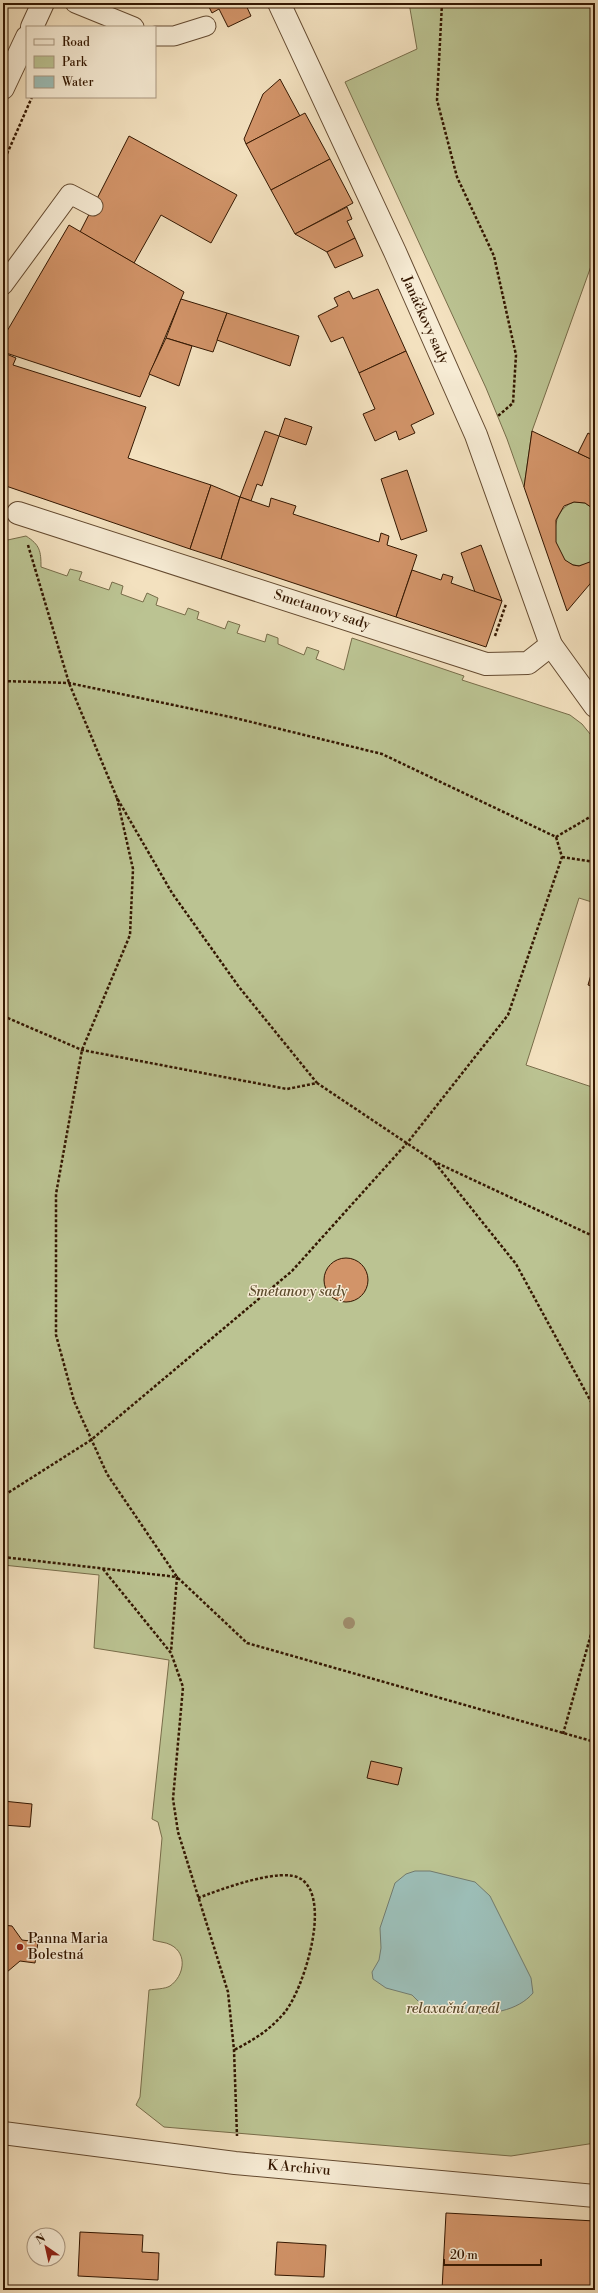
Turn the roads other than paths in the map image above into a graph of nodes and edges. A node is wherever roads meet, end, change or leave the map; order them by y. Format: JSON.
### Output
{"nodes":[{"id":1,"x":43,"y":3,"type":"edge"},
{"id":2,"x":75,"y":3,"type":"edge"},
{"id":3,"x":279,"y":3,"type":"edge"},
{"id":4,"x":32,"y":26,"type":"edge"},
{"id":5,"x":132,"y":26,"type":"edge"},
{"id":6,"x":206,"y":26,"type":"dead end"},
{"id":7,"x":156,"y":36,"type":"edge"},
{"id":8,"x":26,"y":39,"type":"edge"},
{"id":9,"x":3,"y":88,"type":"edge"},
{"id":10,"x":93,"y":206,"type":"dead end"},
{"id":11,"x":3,"y":285,"type":"edge"},
{"id":12,"x":18,"y":513,"type":"road end"},
{"id":13,"x":551,"y":645,"type":"junction"},
{"id":14,"x":595,"y":706,"type":"edge"},
{"id":15,"x":3,"y":2133,"type":"edge"},
{"id":16,"x":595,"y":2196,"type":"edge"}],
"edges":[{"from":1,"to":4,"type":"street"},
{"from":2,"to":5,"type":"lane"},
{"from":3,"to":13,"type":"street","name":"Janáčkovy sady"},
{"from":6,"to":7,"type":"lane"},
{"from":8,"to":9,"type":"street"},
{"from":10,"to":11,"type":"lane"},
{"from":12,"to":13,"type":"street","name":"Smetanovy sady"},
{"from":13,"to":14,"type":"street"},
{"from":15,"to":16,"type":"street","name":"K Archivu"}]}
